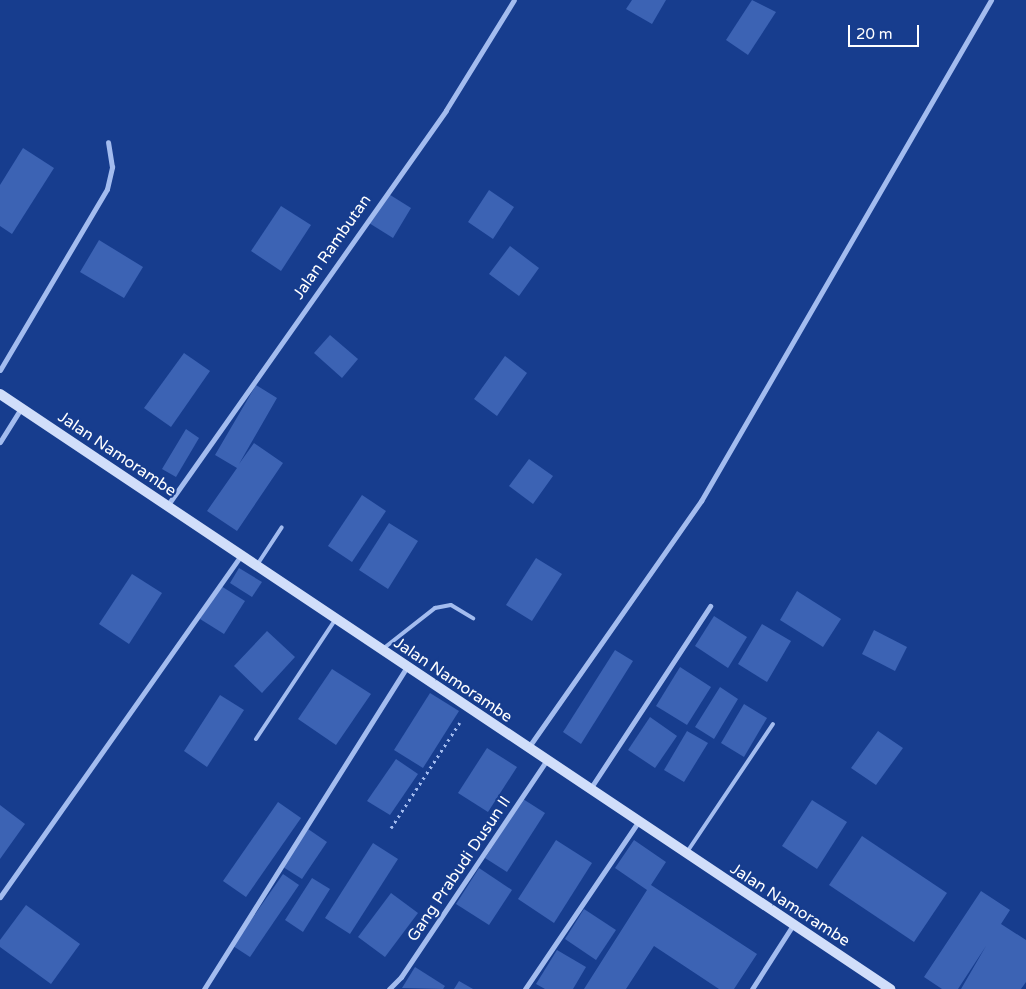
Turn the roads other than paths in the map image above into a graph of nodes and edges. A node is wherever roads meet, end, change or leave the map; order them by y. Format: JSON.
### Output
{"nodes":[{"id":1,"x":514,"y":0,"type":"edge"},
{"id":2,"x":991,"y":0,"type":"edge"},
{"id":3,"x":108,"y":142,"type":"dead end"},
{"id":4,"x":0,"y":370,"type":"edge"},
{"id":5,"x":0,"y":394,"type":"edge"},
{"id":6,"x":21,"y":409,"type":"junction"},
{"id":7,"x":0,"y":442,"type":"edge"},
{"id":8,"x":168,"y":506,"type":"junction"},
{"id":9,"x":282,"y":527,"type":"dead end"},
{"id":10,"x":242,"y":555,"type":"junction"},
{"id":11,"x":257,"y":565,"type":"junction"},
{"id":12,"x":710,"y":606,"type":"dead end"},
{"id":13,"x":336,"y":618,"type":"junction"},
{"id":14,"x":473,"y":618,"type":"dead end"},
{"id":15,"x":382,"y":650,"type":"junction"},
{"id":16,"x":407,"y":667,"type":"junction"},
{"id":17,"x":773,"y":724,"type":"dead end"},
{"id":18,"x":256,"y":740,"type":"dead end"},
{"id":19,"x":528,"y":749,"type":"junction"},
{"id":20,"x":546,"y":761,"type":"junction"},
{"id":21,"x":589,"y":790,"type":"junction"},
{"id":22,"x":638,"y":822,"type":"junction"},
{"id":23,"x":685,"y":854,"type":"junction"},
{"id":24,"x":0,"y":897,"type":"edge"},
{"id":25,"x":793,"y":925,"type":"junction"},
{"id":26,"x":204,"y":989,"type":"edge"},
{"id":27,"x":389,"y":989,"type":"edge"},
{"id":28,"x":525,"y":989,"type":"edge"},
{"id":29,"x":752,"y":989,"type":"edge"},
{"id":30,"x":890,"y":989,"type":"edge"}],
"edges":[{"from":1,"to":8,"type":"street","name":"Jalan Rambutan"},
{"from":2,"to":19,"type":"street"},
{"from":3,"to":4,"type":"street"},
{"from":5,"to":6,"type":"street","name":"Jalan Namorambe"},
{"from":6,"to":7,"type":"street"},
{"from":6,"to":8,"type":"street","name":"Jalan Namorambe"},
{"from":8,"to":10,"type":"street","name":"Jalan Namorambe"},
{"from":9,"to":11,"type":"lane"},
{"from":10,"to":11,"type":"street","name":"Jalan Namorambe"},
{"from":10,"to":24,"type":"street"},
{"from":11,"to":13,"type":"street","name":"Jalan Namorambe"},
{"from":12,"to":21,"type":"street"},
{"from":13,"to":15,"type":"street","name":"Jalan Namorambe"},
{"from":13,"to":18,"type":"lane"},
{"from":14,"to":15,"type":"lane"},
{"from":15,"to":16,"type":"street","name":"Jalan Namorambe"},
{"from":16,"to":19,"type":"street","name":"Jalan Namorambe"},
{"from":16,"to":26,"type":"street"},
{"from":17,"to":23,"type":"lane"},
{"from":19,"to":20,"type":"street","name":"Jalan Namorambe"},
{"from":20,"to":21,"type":"street","name":"Jalan Namorambe"},
{"from":20,"to":27,"type":"street","name":"Gang Prabudi Dusun II"},
{"from":21,"to":22,"type":"street","name":"Jalan Namorambe"},
{"from":22,"to":23,"type":"street","name":"Jalan Namorambe"},
{"from":22,"to":28,"type":"street"},
{"from":23,"to":25,"type":"street","name":"Jalan Namorambe"},
{"from":25,"to":29,"type":"street"},
{"from":25,"to":30,"type":"street","name":"Jalan Namorambe"}]}
